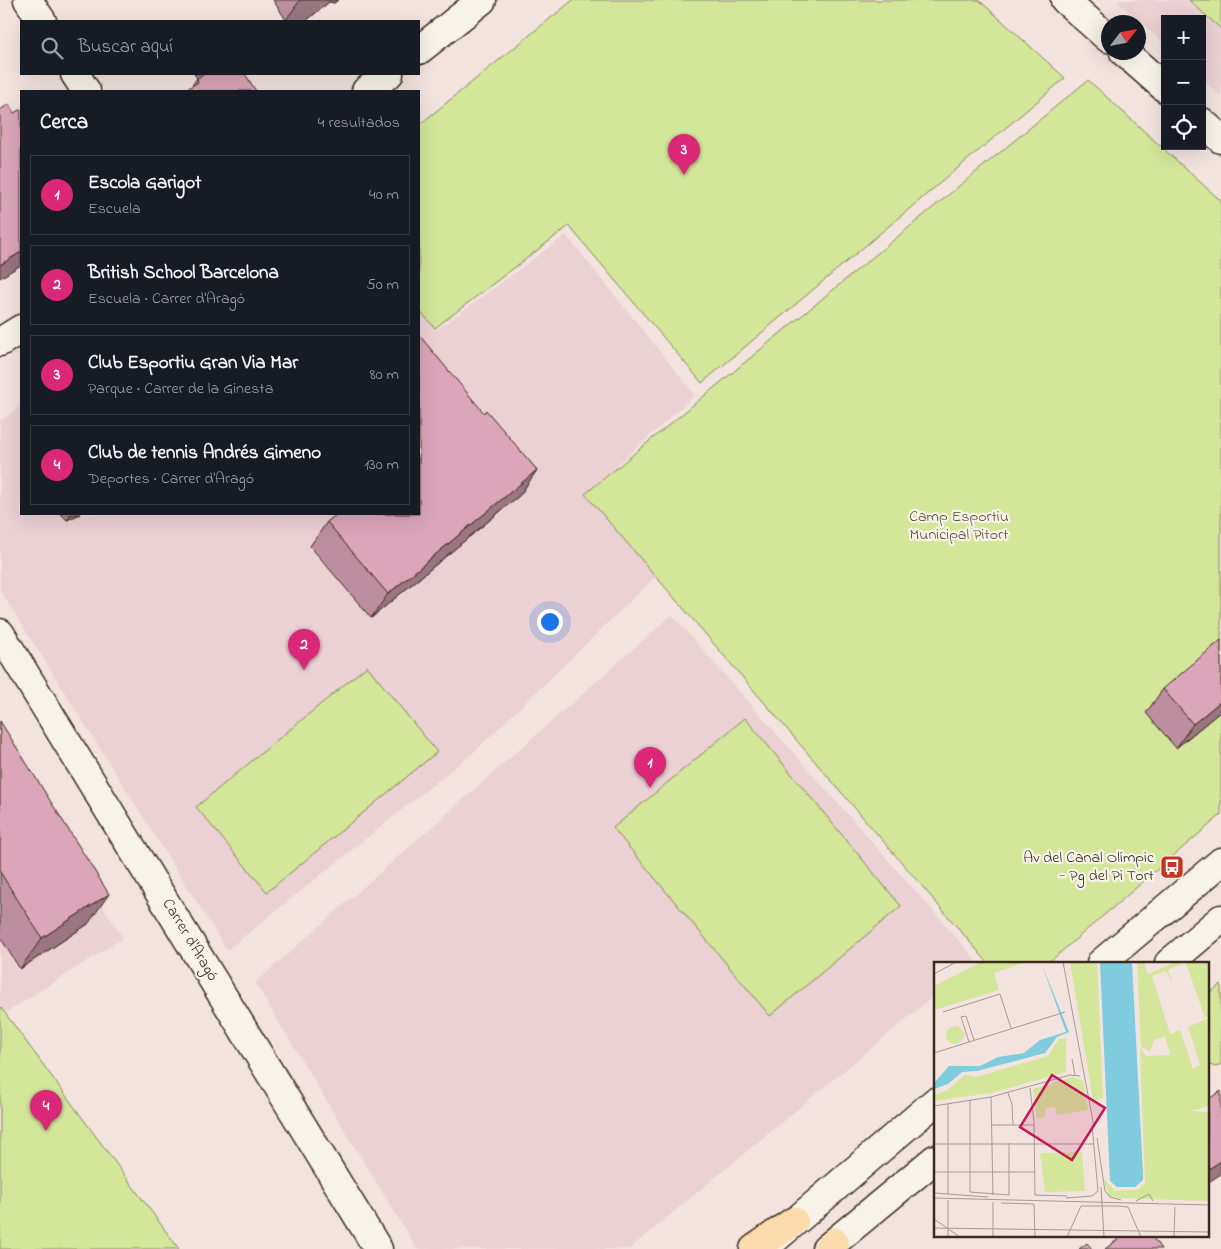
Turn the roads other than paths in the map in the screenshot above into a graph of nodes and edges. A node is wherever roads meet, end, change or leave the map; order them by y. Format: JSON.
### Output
{"nodes":[{"id":1,"x":28,"y":0,"type":"edge"},
{"id":2,"x":482,"y":0,"type":"edge"},
{"id":3,"x":1065,"y":0,"type":"edge"},
{"id":4,"x":41,"y":20,"type":"edge"},
{"id":5,"x":1101,"y":32,"type":"edge"},
{"id":6,"x":420,"y":49,"type":"edge"},
{"id":7,"x":1133,"y":60,"type":"edge"},
{"id":8,"x":76,"y":75,"type":"edge"},
{"id":9,"x":388,"y":75,"type":"edge"},
{"id":10,"x":1161,"y":84,"type":"edge"},
{"id":11,"x":85,"y":90,"type":"edge"},
{"id":12,"x":367,"y":90,"type":"edge"},
{"id":13,"x":1206,"y":126,"type":"edge"},
{"id":14,"x":1221,"y":139,"type":"edge"},
{"id":15,"x":20,"y":330,"type":"edge"},
{"id":16,"x":0,"y":342,"type":"edge"},
{"id":17,"x":0,"y":633,"type":"edge"},
{"id":18,"x":1221,"y":862,"type":"edge"},
{"id":19,"x":1221,"y":919,"type":"edge"},
{"id":20,"x":1102,"y":962,"type":"edge"},
{"id":21,"x":1170,"y":962,"type":"edge"},
{"id":22,"x":934,"y":1103,"type":"edge"},
{"id":23,"x":934,"y":1160,"type":"edge"},
{"id":24,"x":794,"y":1221,"type":"junction"},
{"id":25,"x":830,"y":1247,"type":"edge"},
{"id":26,"x":378,"y":1249,"type":"edge"},
{"id":27,"x":754,"y":1249,"type":"edge"},
{"id":28,"x":764,"y":1249,"type":"edge"}],
"edges":[{"from":1,"to":4,"type":"street"},
{"from":2,"to":6,"type":"street"},
{"from":3,"to":5,"type":"street"},
{"from":7,"to":10,"type":"street"},
{"from":8,"to":11,"type":"street"},
{"from":9,"to":12,"type":"street"},
{"from":13,"to":14,"type":"street"},
{"from":15,"to":16,"type":"street"},
{"from":17,"to":26,"type":"street","name":"Carrer d'Aragó"},
{"from":18,"to":20,"type":"street"},
{"from":19,"to":21,"type":"street"},
{"from":22,"to":24,"type":"street"},
{"from":23,"to":25,"type":"street"},
{"from":24,"to":27,"type":"highway"},
{"from":24,"to":28,"type":"street"}]}
